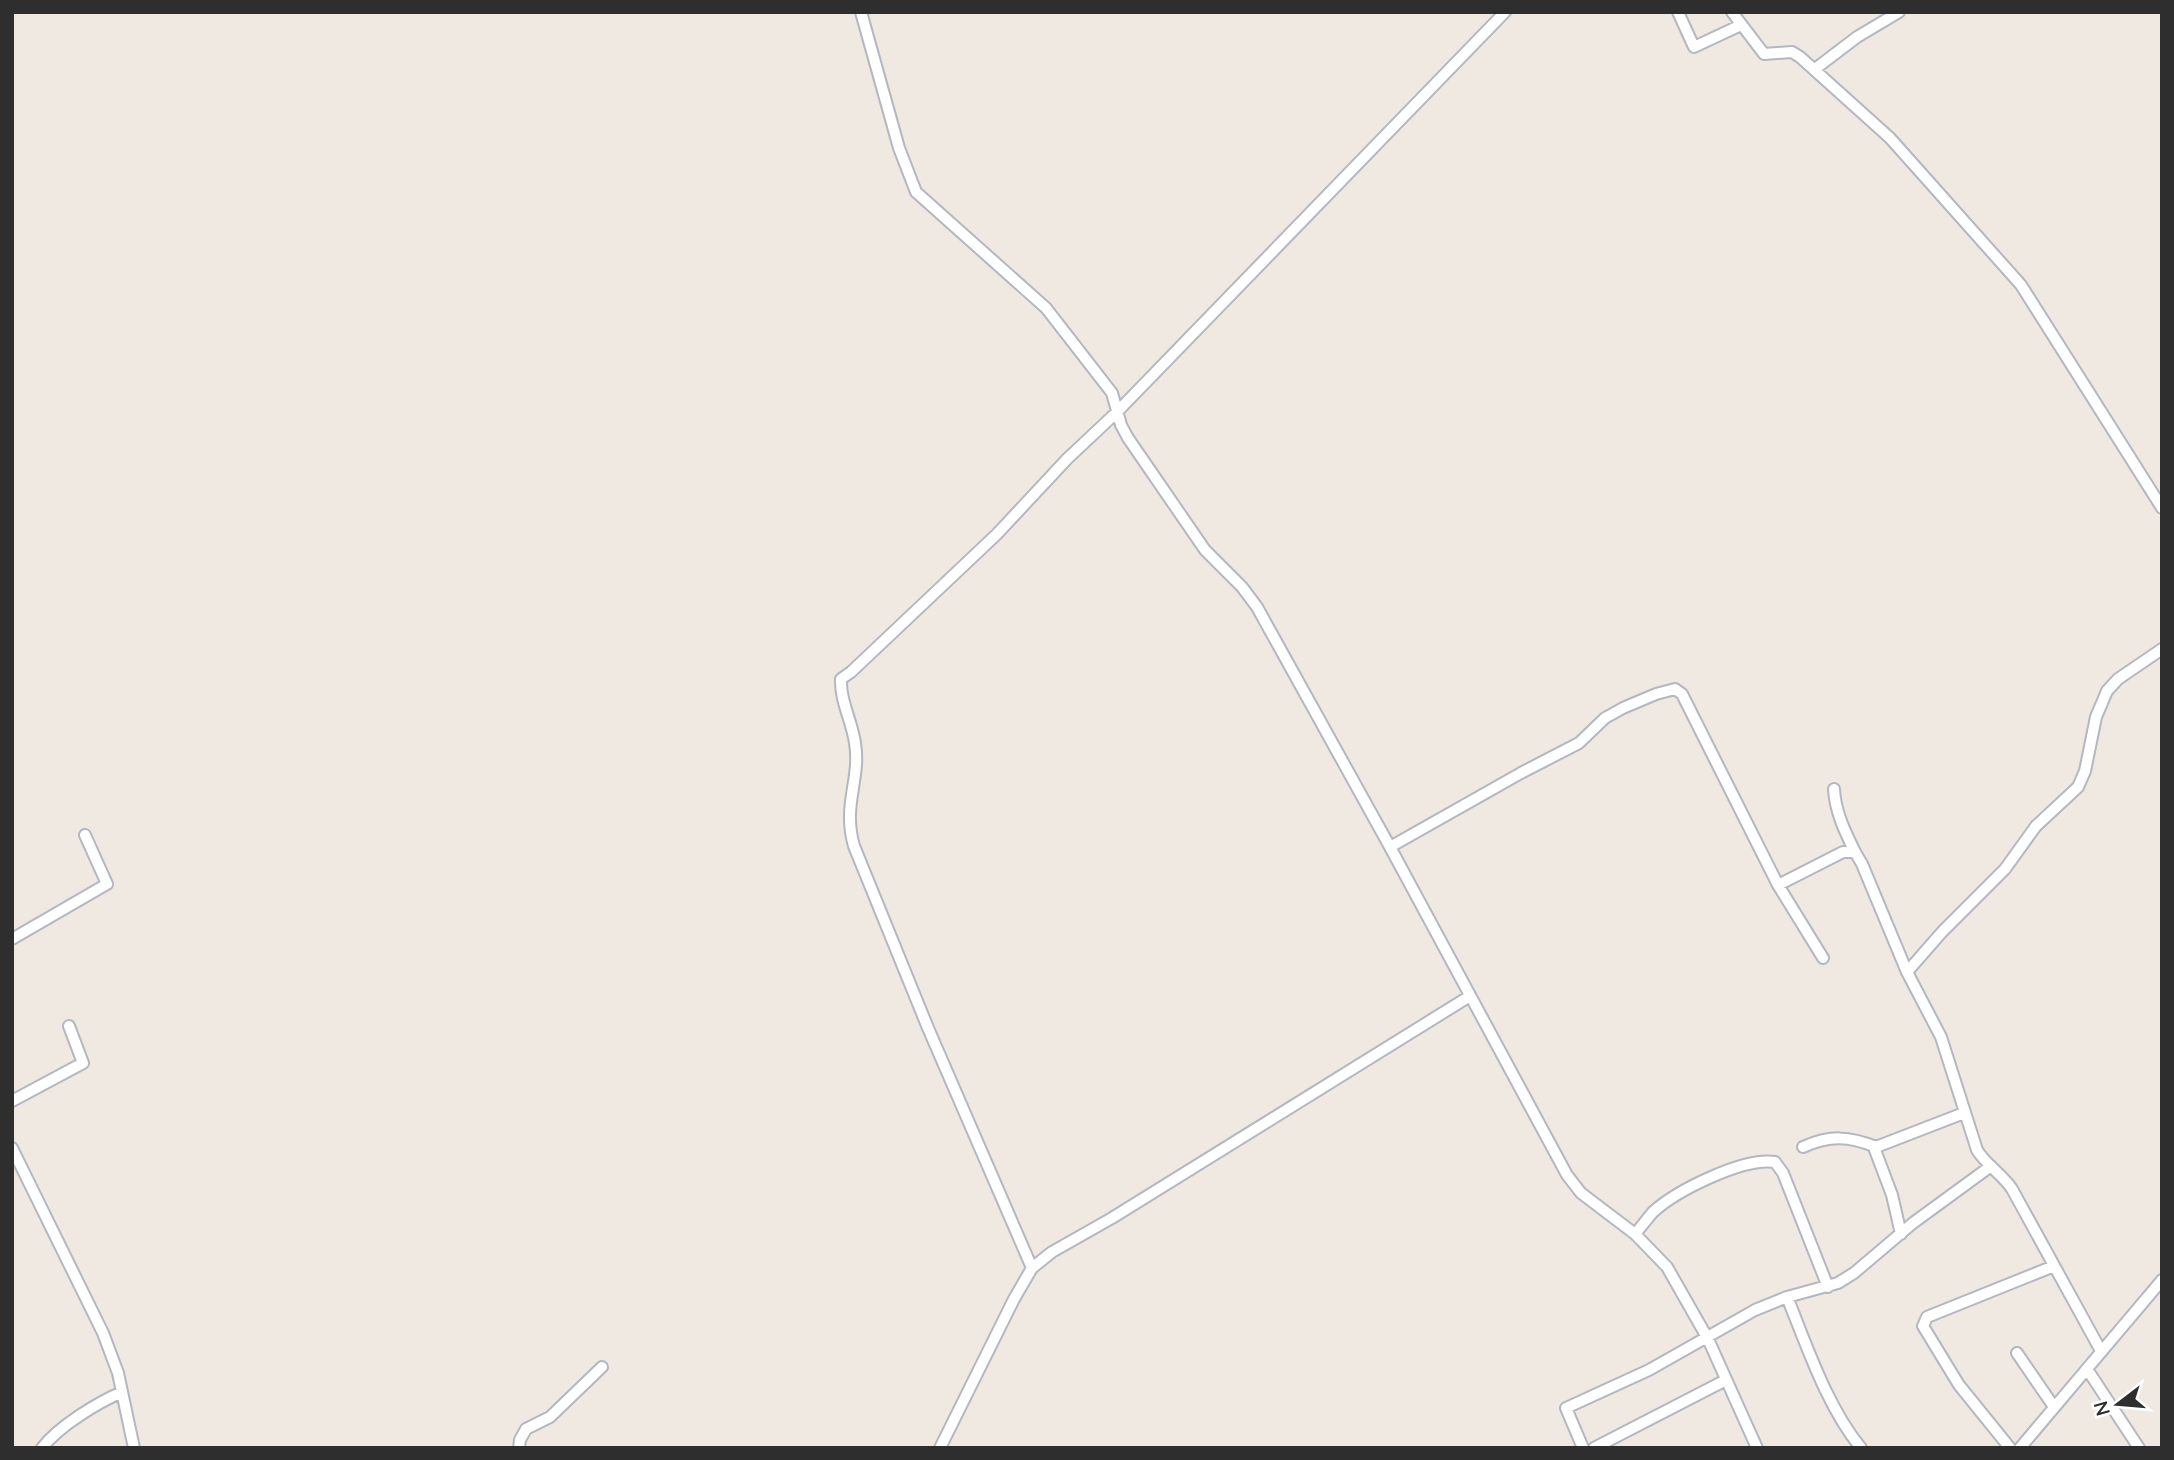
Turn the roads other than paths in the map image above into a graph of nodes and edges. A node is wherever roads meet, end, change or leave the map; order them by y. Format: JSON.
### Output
{"nodes":[{"id":1,"x":861,"y":12,"type":"edge"},
{"id":2,"x":1505,"y":12,"type":"edge"},
{"id":3,"x":1678,"y":12,"type":"edge"},
{"id":4,"x":1732,"y":12,"type":"edge"},
{"id":5,"x":1899,"y":12,"type":"edge"},
{"id":6,"x":1741,"y":25,"type":"junction"},
{"id":7,"x":1815,"y":69,"type":"junction"},
{"id":8,"x":1117,"y":412,"type":"junction"},
{"id":9,"x":2162,"y":508,"type":"edge"},
{"id":10,"x":2162,"y":649,"type":"edge"},
{"id":11,"x":1834,"y":789,"type":"dead end"},
{"id":12,"x":85,"y":835,"type":"dead end"},
{"id":13,"x":1390,"y":847,"type":"junction"},
{"id":14,"x":1855,"y":852,"type":"junction"},
{"id":15,"x":1778,"y":885,"type":"junction"},
{"id":16,"x":12,"y":939,"type":"edge"},
{"id":17,"x":1823,"y":958,"type":"dead end"},
{"id":18,"x":1907,"y":972,"type":"junction"},
{"id":19,"x":1470,"y":996,"type":"junction"},
{"id":20,"x":69,"y":1026,"type":"dead end"},
{"id":21,"x":12,"y":1101,"type":"edge"},
{"id":22,"x":1964,"y":1113,"type":"junction"},
{"id":23,"x":1803,"y":1147,"type":"dead end"},
{"id":24,"x":1876,"y":1147,"type":"junction"},
{"id":25,"x":12,"y":1148,"type":"edge"},
{"id":26,"x":1991,"y":1166,"type":"junction"},
{"id":27,"x":1635,"y":1234,"type":"junction"},
{"id":28,"x":1900,"y":1234,"type":"junction"},
{"id":29,"x":2054,"y":1266,"type":"junction"},
{"id":30,"x":1032,"y":1268,"type":"junction"},
{"id":31,"x":2162,"y":1280,"type":"edge"},
{"id":32,"x":1828,"y":1287,"type":"junction"},
{"id":33,"x":1787,"y":1297,"type":"junction"},
{"id":34,"x":1707,"y":1339,"type":"junction"},
{"id":35,"x":2101,"y":1351,"type":"junction"},
{"id":36,"x":2017,"y":1353,"type":"dead end"},
{"id":37,"x":602,"y":1367,"type":"dead end"},
{"id":38,"x":2087,"y":1369,"type":"junction"},
{"id":39,"x":1726,"y":1380,"type":"junction"},
{"id":40,"x":122,"y":1392,"type":"junction"},
{"id":41,"x":2054,"y":1407,"type":"junction"},
{"id":42,"x":2026,"y":1445,"type":"edge"},
{"id":43,"x":42,"y":1448,"type":"edge"},
{"id":44,"x":134,"y":1448,"type":"edge"},
{"id":45,"x":519,"y":1448,"type":"edge"},
{"id":46,"x":940,"y":1448,"type":"edge"},
{"id":47,"x":1583,"y":1448,"type":"edge"},
{"id":48,"x":1594,"y":1448,"type":"edge"},
{"id":49,"x":1756,"y":1448,"type":"edge"},
{"id":50,"x":1861,"y":1448,"type":"edge"},
{"id":51,"x":2010,"y":1448,"type":"edge"},
{"id":52,"x":2139,"y":1448,"type":"edge"}],
"edges":[{"from":1,"to":8,"type":"street"},
{"from":2,"to":8,"type":"street"},
{"from":3,"to":6,"type":"street"},
{"from":4,"to":6,"type":"street"},
{"from":5,"to":7,"type":"street"},
{"from":6,"to":7,"type":"street"},
{"from":7,"to":9,"type":"street"},
{"from":8,"to":13,"type":"street"},
{"from":8,"to":30,"type":"street"},
{"from":10,"to":18,"type":"street"},
{"from":11,"to":14,"type":"street"},
{"from":12,"to":16,"type":"street"},
{"from":13,"to":15,"type":"street"},
{"from":13,"to":19,"type":"street"},
{"from":14,"to":15,"type":"street"},
{"from":14,"to":18,"type":"street"},
{"from":15,"to":17,"type":"street"},
{"from":18,"to":22,"type":"street"},
{"from":19,"to":27,"type":"street"},
{"from":19,"to":30,"type":"street"},
{"from":20,"to":21,"type":"street"},
{"from":22,"to":24,"type":"street"},
{"from":22,"to":26,"type":"street"},
{"from":23,"to":24,"type":"street"},
{"from":24,"to":28,"type":"street"},
{"from":25,"to":40,"type":"street"},
{"from":26,"to":28,"type":"street"},
{"from":26,"to":29,"type":"street"},
{"from":27,"to":32,"type":"street"},
{"from":27,"to":34,"type":"street"},
{"from":28,"to":32,"type":"street"},
{"from":29,"to":35,"type":"street"},
{"from":29,"to":51,"type":"street"},
{"from":30,"to":46,"type":"street"},
{"from":31,"to":35,"type":"street"},
{"from":32,"to":33,"type":"street"},
{"from":33,"to":34,"type":"street"},
{"from":33,"to":50,"type":"street"},
{"from":34,"to":39,"type":"street"},
{"from":34,"to":47,"type":"street"},
{"from":35,"to":38,"type":"street"},
{"from":36,"to":41,"type":"street"},
{"from":37,"to":45,"type":"street"},
{"from":38,"to":41,"type":"street"},
{"from":38,"to":52,"type":"street"},
{"from":39,"to":48,"type":"street"},
{"from":39,"to":49,"type":"street"},
{"from":40,"to":43,"type":"street"},
{"from":40,"to":44,"type":"street"},
{"from":41,"to":42,"type":"street"}]}
